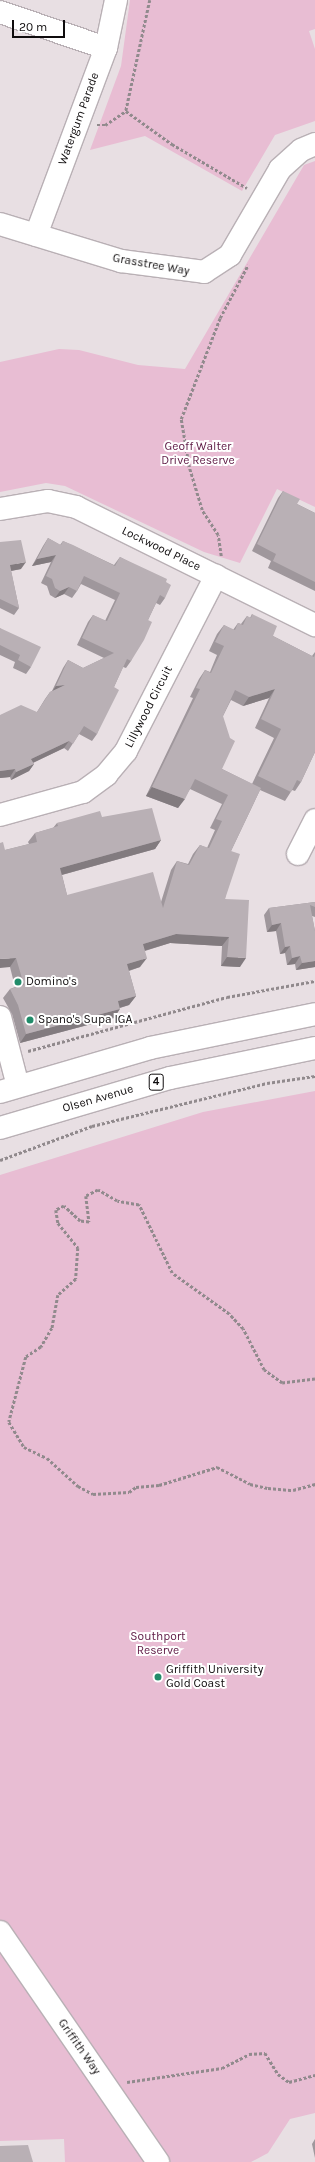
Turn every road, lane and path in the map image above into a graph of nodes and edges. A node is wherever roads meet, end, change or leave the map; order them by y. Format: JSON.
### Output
{"nodes":[{"id":1,"x":116,"y":0,"type":"edge"},
{"id":2,"x":150,"y":0,"type":"edge"},
{"id":3,"x":0,"y":12,"type":"edge"},
{"id":4,"x":106,"y":48,"type":"junction"},
{"id":5,"x":126,"y":111,"type":"junction"},
{"id":6,"x":78,"y":122,"type":"junction"},
{"id":7,"x":315,"y":144,"type":"edge"},
{"id":8,"x":250,"y":189,"type":"dead end"},
{"id":9,"x":0,"y":224,"type":"edge"},
{"id":10,"x":36,"y":235,"type":"junction"},
{"id":11,"x":220,"y":318,"type":"dead end"},
{"id":12,"x":0,"y":509,"type":"edge"},
{"id":13,"x":216,"y":576,"type":"junction"},
{"id":14,"x":315,"y":626,"type":"edge"},
{"id":15,"x":0,"y":815,"type":"edge"},
{"id":16,"x":315,"y":820,"type":"edge"},
{"id":17,"x":298,"y":854,"type":"dead end"},
{"id":18,"x":315,"y":981,"type":"edge"},
{"id":19,"x":315,"y":1014,"type":"edge"},
{"id":20,"x":0,"y":1017,"type":"edge"},
{"id":21,"x":315,"y":1048,"type":"edge"},
{"id":22,"x":10,"y":1056,"type":"junction"},
{"id":23,"x":315,"y":1076,"type":"edge"},
{"id":24,"x":9,"y":1089,"type":"edge"},
{"id":25,"x":0,"y":1128,"type":"edge"},
{"id":26,"x":0,"y":1160,"type":"edge"},
{"id":27,"x":315,"y":1379,"type":"edge"},
{"id":28,"x":315,"y":1484,"type":"edge"},
{"id":29,"x":0,"y":1932,"type":"edge"},
{"id":30,"x":315,"y":2075,"type":"edge"},
{"id":31,"x":108,"y":2089,"type":"junction"},
{"id":32,"x":158,"y":2162,"type":"edge"}],
"edges":[{"from":1,"to":4,"type":"street","name":"Watergum Parade"},
{"from":2,"to":5,"type":"path"},
{"from":3,"to":4,"type":"street"},
{"from":4,"to":6,"type":"street","name":"Watergum Parade"},
{"from":5,"to":6,"type":"path"},
{"from":5,"to":8,"type":"path"},
{"from":6,"to":10,"type":"street","name":"Watergum Parade"},
{"from":7,"to":10,"type":"street","name":"Grasstree Way"},
{"from":9,"to":10,"type":"street","name":"Grasstree Way"},
{"from":11,"to":13,"type":"path"},
{"from":12,"to":13,"type":"street","name":"Lockwood Place"},
{"from":13,"to":14,"type":"street","name":"Lockwood Place"},
{"from":13,"to":15,"type":"street","name":"Lillywood Circuit"},
{"from":16,"to":17,"type":"street"},
{"from":18,"to":22,"type":"path"},
{"from":19,"to":24,"type":"street"},
{"from":20,"to":22,"type":"street"},
{"from":21,"to":25,"type":"street","name":"Olsen Avenue","number":"4"},
{"from":22,"to":24,"type":"street"},
{"from":23,"to":26,"type":"path"},
{"from":27,"to":28,"type":"path"},
{"from":29,"to":31,"type":"street","name":"Griffith Way"},
{"from":30,"to":31,"type":"path"},
{"from":31,"to":32,"type":"street","name":"Griffith Way"}]}
